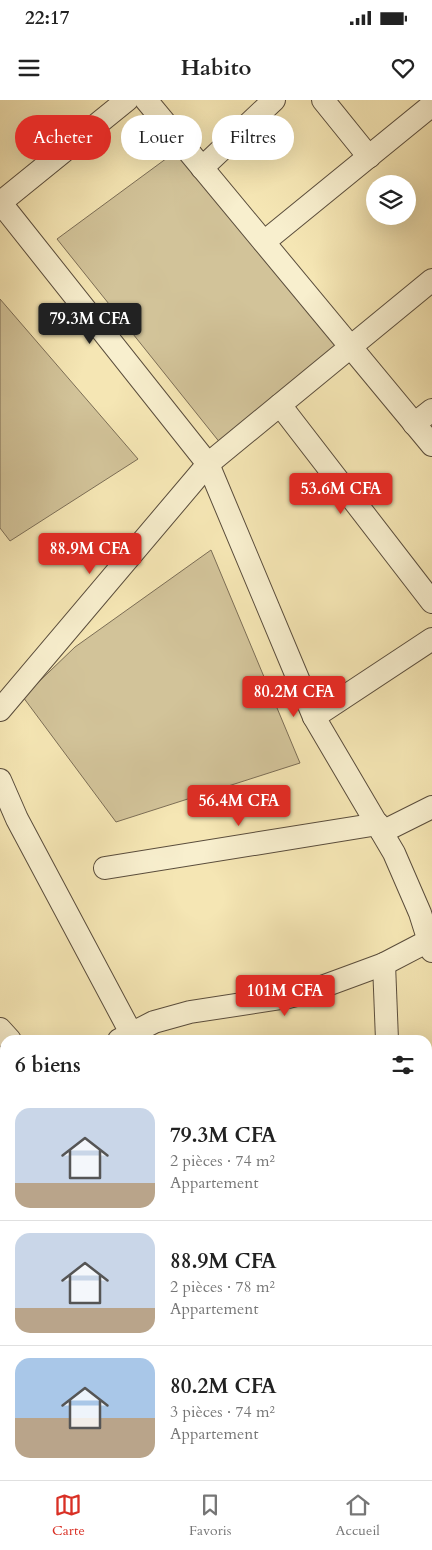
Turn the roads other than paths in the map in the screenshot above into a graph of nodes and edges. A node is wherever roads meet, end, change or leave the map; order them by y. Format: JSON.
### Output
{"nodes":[{"id":1,"x":127,"y":100,"type":"edge"},
{"id":2,"x":146,"y":100,"type":"edge"},
{"id":3,"x":274,"y":100,"type":"edge"},
{"id":4,"x":323,"y":100,"type":"edge"},
{"id":5,"x":432,"y":106,"type":"edge"},
{"id":6,"x":369,"y":157,"type":"junction"},
{"id":7,"x":202,"y":168,"type":"junction"},
{"id":8,"x":0,"y":203,"type":"edge"},
{"id":9,"x":264,"y":242,"type":"junction"},
{"id":10,"x":432,"y":280,"type":"edge"},
{"id":11,"x":351,"y":348,"type":"junction"},
{"id":12,"x":280,"y":405,"type":"junction"},
{"id":13,"x":432,"y":410,"type":"edge"},
{"id":14,"x":414,"y":424,"type":"junction"},
{"id":15,"x":432,"y":445,"type":"edge"},
{"id":16,"x":208,"y":464,"type":"junction"},
{"id":17,"x":432,"y":602,"type":"edge"},
{"id":18,"x":432,"y":639,"type":"edge"},
{"id":19,"x":0,"y":710,"type":"edge"},
{"id":20,"x":314,"y":717,"type":"junction"},
{"id":21,"x":0,"y":780,"type":"edge"},
{"id":22,"x":432,"y":807,"type":"edge"},
{"id":23,"x":380,"y":828,"type":"junction"},
{"id":24,"x":105,"y":868,"type":"dead end"},
{"id":25,"x":431,"y":944,"type":"edge"},
{"id":26,"x":384,"y":964,"type":"junction"},
{"id":27,"x":125,"y":1035,"type":"edge"},
{"id":28,"x":127,"y":1035,"type":"edge"},
{"id":29,"x":387,"y":1035,"type":"edge"}],
"edges":[{"from":1,"to":8,"type":"street"},
{"from":2,"to":7,"type":"street"},
{"from":3,"to":7,"type":"street"},
{"from":4,"to":6,"type":"street"},
{"from":5,"to":6,"type":"street"},
{"from":6,"to":9,"type":"street"},
{"from":7,"to":9,"type":"street"},
{"from":8,"to":16,"type":"street"},
{"from":9,"to":11,"type":"street"},
{"from":10,"to":11,"type":"street"},
{"from":11,"to":12,"type":"street"},
{"from":11,"to":14,"type":"street"},
{"from":12,"to":16,"type":"street"},
{"from":12,"to":17,"type":"street"},
{"from":13,"to":14,"type":"street"},
{"from":14,"to":15,"type":"street"},
{"from":16,"to":19,"type":"street"},
{"from":16,"to":20,"type":"street"},
{"from":18,"to":20,"type":"street"},
{"from":20,"to":23,"type":"street"},
{"from":21,"to":27,"type":"street"},
{"from":22,"to":23,"type":"street"},
{"from":23,"to":24,"type":"street"},
{"from":23,"to":25,"type":"street"},
{"from":25,"to":26,"type":"street"},
{"from":26,"to":28,"type":"street"},
{"from":26,"to":29,"type":"street"}]}
